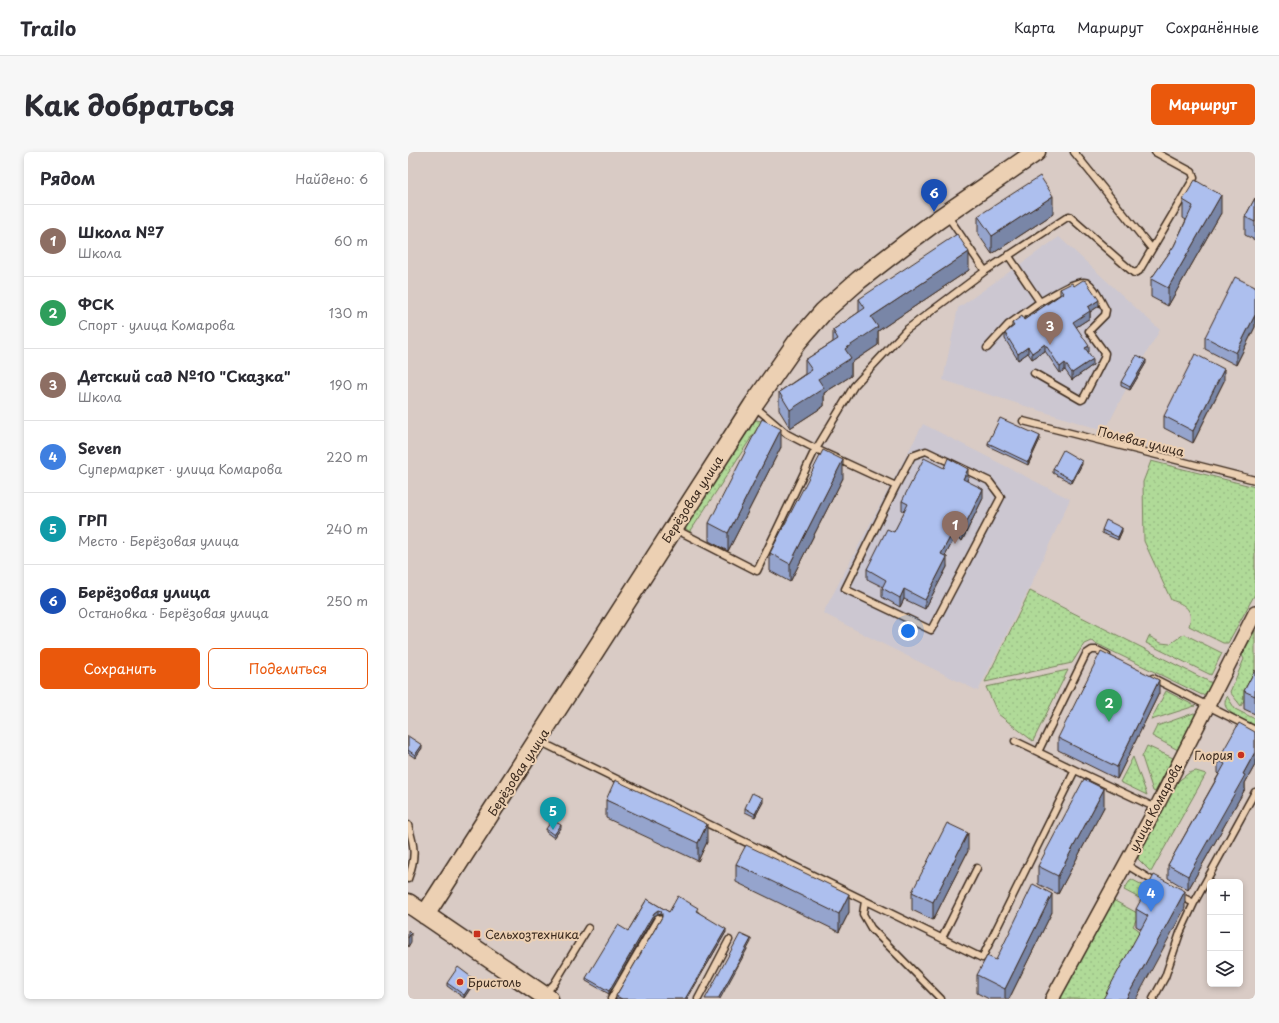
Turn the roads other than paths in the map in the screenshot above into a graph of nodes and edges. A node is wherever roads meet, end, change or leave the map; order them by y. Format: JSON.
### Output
{"nodes":[{"id":1,"x":1036,"y":152,"type":"edge"},
{"id":2,"x":1074,"y":152,"type":"edge"},
{"id":3,"x":1155,"y":152,"type":"edge"},
{"id":4,"x":946,"y":214,"type":"junction"},
{"id":5,"x":1152,"y":249,"type":"junction"},
{"id":6,"x":1008,"y":255,"type":"junction"},
{"id":7,"x":985,"y":271,"type":"junction"},
{"id":8,"x":1040,"y":302,"type":"junction"},
{"id":9,"x":987,"y":348,"type":"dead end"},
{"id":10,"x":1034,"y":373,"type":"dead end"},
{"id":11,"x":752,"y":405,"type":"junction"},
{"id":12,"x":1023,"y":422,"type":"dead end"},
{"id":13,"x":816,"y":449,"type":"junction"},
{"id":14,"x":1255,"y":480,"type":"edge"},
{"id":15,"x":896,"y":486,"type":"junction"},
{"id":16,"x":673,"y":528,"type":"junction"},
{"id":17,"x":1255,"y":613,"type":"edge"},
{"id":18,"x":1111,"y":657,"type":"edge"},
{"id":19,"x":1146,"y":674,"type":"edge"},
{"id":20,"x":1208,"y":705,"type":"junction"},
{"id":21,"x":1255,"y":730,"type":"edge"},
{"id":22,"x":538,"y":740,"type":"junction"},
{"id":23,"x":1015,"y":741,"type":"dead end"},
{"id":24,"x":1038,"y":752,"type":"junction"},
{"id":25,"x":1075,"y":770,"type":"junction"},
{"id":26,"x":1255,"y":792,"type":"edge"},
{"id":27,"x":1156,"y":808,"type":"junction"},
{"id":28,"x":408,"y":825,"type":"edge"},
{"id":29,"x":1125,"y":864,"type":"junction"},
{"id":30,"x":977,"y":868,"type":"dead end"},
{"id":31,"x":408,"y":879,"type":"edge"},
{"id":32,"x":1162,"y":886,"type":"edge"},
{"id":33,"x":1175,"y":893,"type":"edge"},
{"id":34,"x":864,"y":900,"type":"junction"},
{"id":35,"x":408,"y":903,"type":"edge"},
{"id":36,"x":1194,"y":903,"type":"junction"},
{"id":37,"x":425,"y":915,"type":"junction"},
{"id":38,"x":658,"y":918,"type":"dead end"},
{"id":39,"x":588,"y":928,"type":"dead end"},
{"id":40,"x":942,"y":938,"type":"junction"},
{"id":41,"x":729,"y":940,"type":"dead end"},
{"id":42,"x":544,"y":998,"type":"edge"},
{"id":43,"x":611,"y":999,"type":"edge"},
{"id":44,"x":698,"y":999,"type":"edge"},
{"id":45,"x":941,"y":999,"type":"edge"},
{"id":46,"x":1052,"y":999,"type":"edge"},
{"id":47,"x":1153,"y":999,"type":"edge"}],
"edges":[{"from":1,"to":4,"type":"street","name":"Берёзовая улица"},
{"from":2,"to":5,"type":"lane"},
{"from":3,"to":5,"type":"lane"},
{"from":4,"to":7,"type":"lane"},
{"from":4,"to":11,"type":"street","name":"Берёзовая улица"},
{"from":5,"to":6,"type":"lane"},
{"from":6,"to":7,"type":"lane"},
{"from":6,"to":8,"type":"lane"},
{"from":7,"to":13,"type":"lane"},
{"from":8,"to":9,"type":"lane"},
{"from":8,"to":10,"type":"lane"},
{"from":11,"to":13,"type":"lane"},
{"from":11,"to":16,"type":"street","name":"Берёзовая улица"},
{"from":12,"to":14,"type":"lane","name":"Полевая улица"},
{"from":13,"to":15,"type":"lane"},
{"from":13,"to":16,"type":"lane"},
{"from":15,"to":15,"type":"lane"},
{"from":16,"to":22,"type":"street","name":"Берёзовая улица"},
{"from":17,"to":20,"type":"street","name":"улица Комарова"},
{"from":18,"to":24,"type":"lane"},
{"from":19,"to":20,"type":"lane"},
{"from":20,"to":21,"type":"lane"},
{"from":20,"to":27,"type":"street","name":"улица Комарова"},
{"from":22,"to":34,"type":"lane"},
{"from":22,"to":37,"type":"street","name":"Берёзовая улица"},
{"from":23,"to":24,"type":"lane"},
{"from":24,"to":25,"type":"lane"},
{"from":25,"to":27,"type":"lane"},
{"from":25,"to":40,"type":"lane"},
{"from":26,"to":36,"type":"lane"},
{"from":27,"to":29,"type":"street","name":"улица Комарова"},
{"from":28,"to":31,"type":"lane"},
{"from":29,"to":32,"type":"lane"},
{"from":29,"to":46,"type":"street","name":"улица Комарова"},
{"from":30,"to":40,"type":"lane"},
{"from":33,"to":36,"type":"lane"},
{"from":34,"to":40,"type":"lane"},
{"from":34,"to":45,"type":"lane"},
{"from":35,"to":37,"type":"street"},
{"from":36,"to":47,"type":"lane"},
{"from":37,"to":42,"type":"street"},
{"from":38,"to":43,"type":"lane"},
{"from":39,"to":42,"type":"lane"},
{"from":41,"to":44,"type":"lane"}]}
